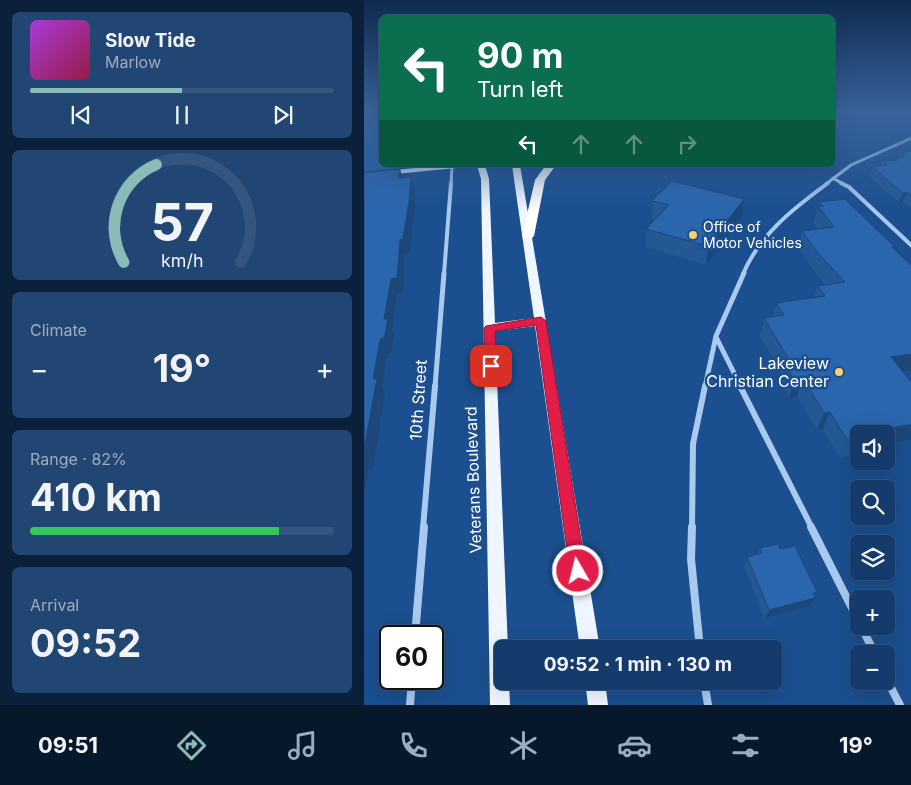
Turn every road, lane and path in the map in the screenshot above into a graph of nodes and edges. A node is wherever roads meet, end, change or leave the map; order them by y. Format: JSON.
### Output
{"nodes":[{"id":1,"x":898,"y":144,"type":"edge"},
{"id":2,"x":452,"y":167,"type":"joint"},
{"id":3,"x":482,"y":167,"type":"edge"},
{"id":4,"x":516,"y":167,"type":"edge"},
{"id":5,"x":550,"y":167,"type":"edge"},
{"id":6,"x":364,"y":175,"type":"edge"},
{"id":7,"x":833,"y":178,"type":"junction"},
{"id":8,"x":528,"y":236,"type":"junction"},
{"id":9,"x":911,"y":246,"type":"edge"},
{"id":10,"x":541,"y":321,"type":"junction"},
{"id":11,"x":490,"y":328,"type":"junction"},
{"id":12,"x":716,"y":336,"type":"junction"},
{"id":13,"x":850,"y":604,"type":"edge"},
{"id":14,"x":416,"y":625,"type":"edge"},
{"id":15,"x":589,"y":640,"type":"edge"},
{"id":16,"x":699,"y":640,"type":"edge"},
{"id":17,"x":411,"y":690,"type":"edge"},
{"id":18,"x":596,"y":690,"type":"edge"},
{"id":19,"x":706,"y":690,"type":"edge"},
{"id":20,"x":892,"y":690,"type":"edge"},
{"id":21,"x":410,"y":705,"type":"edge"},
{"id":22,"x":500,"y":705,"type":"edge"},
{"id":23,"x":598,"y":705,"type":"edge"},
{"id":24,"x":708,"y":705,"type":"edge"},
{"id":25,"x":900,"y":705,"type":"edge"}],
"edges":[{"from":1,"to":7,"type":"street"},
{"from":2,"to":6,"type":"main road"},
{"from":2,"to":14,"type":"street","name":"10th Street"},
{"from":3,"to":11,"type":"main road","name":"Veterans Boulevard"},
{"from":4,"to":8,"type":"main road"},
{"from":5,"to":8,"type":"highway"},
{"from":7,"to":9,"type":"street"},
{"from":7,"to":12,"type":"street"},
{"from":8,"to":10,"type":"main road"},
{"from":10,"to":11,"type":"main road"},
{"from":10,"to":15,"type":"main road"},
{"from":11,"to":22,"type":"main road","name":"Veterans Boulevard"},
{"from":12,"to":13,"type":"street"},
{"from":12,"to":16,"type":"street"},
{"from":17,"to":21,"type":"street"},
{"from":18,"to":23,"type":"main road"},
{"from":19,"to":24,"type":"street"},
{"from":20,"to":25,"type":"street"}]}
